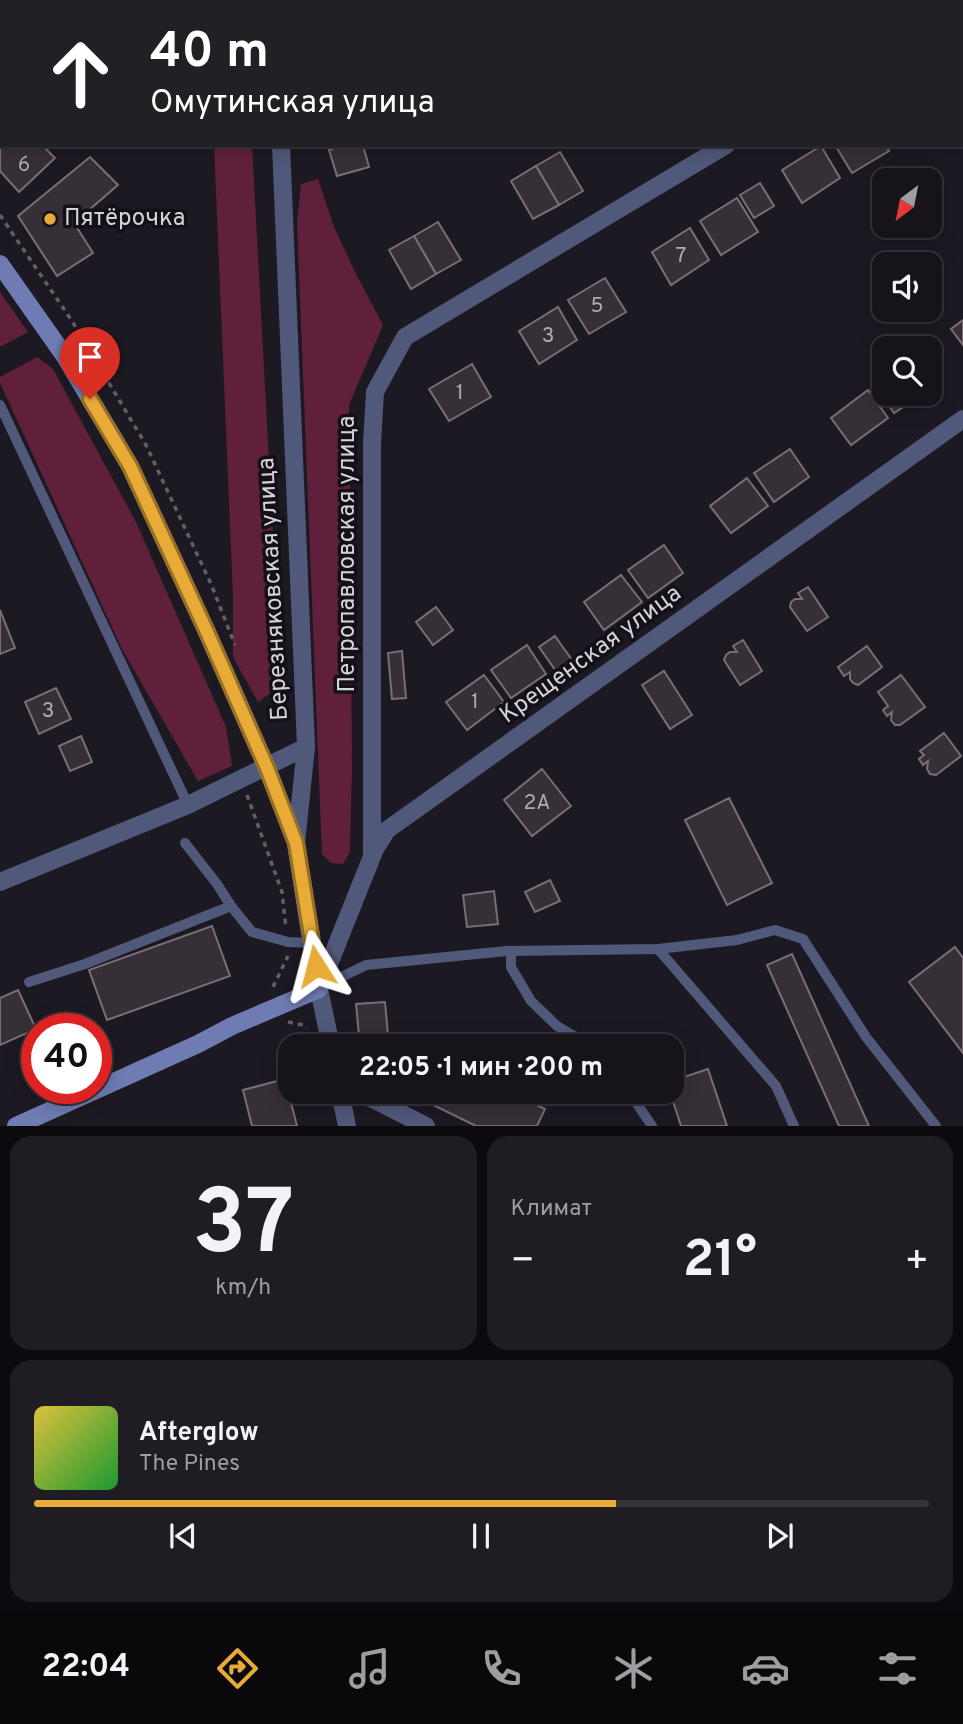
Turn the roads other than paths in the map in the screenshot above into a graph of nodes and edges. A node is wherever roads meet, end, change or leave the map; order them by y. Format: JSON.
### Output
{"nodes":[{"id":1,"x":281,"y":147,"type":"edge"},
{"id":2,"x":723,"y":147,"type":"edge"},
{"id":3,"x":0,"y":264,"type":"edge"},
{"id":4,"x":0,"y":405,"type":"edge"},
{"id":5,"x":963,"y":419,"type":"edge"},
{"id":6,"x":306,"y":747,"type":"junction"},
{"id":7,"x":267,"y":768,"type":"junction"},
{"id":8,"x":188,"y":805,"type":"junction"},
{"id":9,"x":185,"y":843,"type":"dead end"},
{"id":10,"x":296,"y":843,"type":"junction"},
{"id":11,"x":372,"y":858,"type":"junction"},
{"id":12,"x":0,"y":882,"type":"edge"},
{"id":13,"x":231,"y":906,"type":"junction"},
{"id":14,"x":312,"y":943,"type":"junction"},
{"id":15,"x":658,"y":949,"type":"junction"},
{"id":16,"x":511,"y":951,"type":"junction"},
{"id":17,"x":29,"y":982,"type":"dead end"},
{"id":18,"x":319,"y":989,"type":"junction"},
{"id":19,"x":328,"y":1034,"type":"edge"},
{"id":20,"x":571,"y":1034,"type":"edge"},
{"id":21,"x":343,"y":1104,"type":"edge"},
{"id":22,"x":383,"y":1104,"type":"edge"},
{"id":23,"x":637,"y":1104,"type":"edge"},
{"id":24,"x":16,"y":1125,"type":"edge"},
{"id":25,"x":347,"y":1125,"type":"edge"},
{"id":26,"x":426,"y":1125,"type":"edge"},
{"id":27,"x":652,"y":1125,"type":"edge"},
{"id":28,"x":794,"y":1125,"type":"edge"},
{"id":29,"x":936,"y":1125,"type":"edge"}],
"edges":[{"from":1,"to":6,"type":"street","name":"Березняковская улица"},
{"from":2,"to":11,"type":"street","name":"Петропавловская улица"},
{"from":3,"to":7,"type":"street"},
{"from":4,"to":8,"type":"lane"},
{"from":5,"to":11,"type":"street","name":"Крещенская улица"},
{"from":6,"to":7,"type":"street"},
{"from":6,"to":10,"type":"street","name":"Березняковская улица"},
{"from":7,"to":8,"type":"street"},
{"from":7,"to":10,"type":"street"},
{"from":8,"to":12,"type":"street"},
{"from":9,"to":13,"type":"lane"},
{"from":10,"to":14,"type":"street","name":"Березняковская улица"},
{"from":11,"to":18,"type":"street","name":"Крещенская улица"},
{"from":13,"to":14,"type":"lane"},
{"from":13,"to":17,"type":"lane"},
{"from":14,"to":18,"type":"street","name":"Березняковская улица"},
{"from":15,"to":16,"type":"lane"},
{"from":15,"to":28,"type":"lane"},
{"from":15,"to":29,"type":"lane"},
{"from":16,"to":18,"type":"lane"},
{"from":16,"to":20,"type":"lane"},
{"from":18,"to":19,"type":"street"},
{"from":18,"to":24,"type":"street"},
{"from":21,"to":25,"type":"street"},
{"from":22,"to":26,"type":"street"},
{"from":23,"to":27,"type":"lane"}]}
